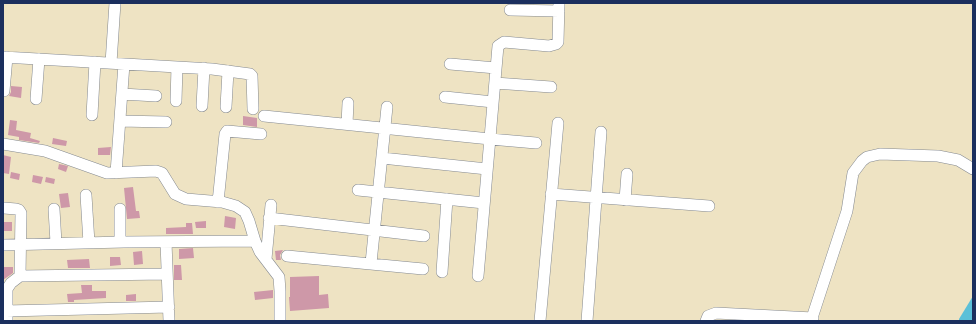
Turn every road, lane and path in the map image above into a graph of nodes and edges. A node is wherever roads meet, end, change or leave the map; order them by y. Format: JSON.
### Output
{"nodes":[{"id":1,"x":115,"y":3,"type":"edge"},
{"id":2,"x":559,"y":7,"type":"edge"},
{"id":3,"x":510,"y":10,"type":"dead end"},
{"id":4,"x":5,"y":57,"type":"edge"},
{"id":5,"x":39,"y":59,"type":"junction"},
{"id":6,"x":95,"y":62,"type":"junction"},
{"id":7,"x":111,"y":63,"type":"junction"},
{"id":8,"x":124,"y":64,"type":"junction"},
{"id":9,"x":450,"y":64,"type":"dead end"},
{"id":10,"x":177,"y":67,"type":"junction"},
{"id":11,"x":204,"y":68,"type":"junction"},
{"id":12,"x":496,"y":68,"type":"junction"},
{"id":13,"x":228,"y":71,"type":"junction"},
{"id":14,"x":495,"y":83,"type":"junction"},
{"id":15,"x":551,"y":87,"type":"dead end"},
{"id":16,"x":4,"y":91,"type":"edge"},
{"id":17,"x":122,"y":94,"type":"junction"},
{"id":18,"x":156,"y":96,"type":"dead end"},
{"id":19,"x":445,"y":97,"type":"dead end"},
{"id":20,"x":36,"y":98,"type":"dead end"},
{"id":21,"x":176,"y":101,"type":"dead end"},
{"id":22,"x":493,"y":102,"type":"junction"},
{"id":23,"x":348,"y":103,"type":"dead end"},
{"id":24,"x":202,"y":106,"type":"dead end"},
{"id":25,"x":226,"y":107,"type":"dead end"},
{"id":26,"x":387,"y":107,"type":"dead end"},
{"id":27,"x":252,"y":109,"type":"dead end"},
{"id":28,"x":92,"y":115,"type":"dead end"},
{"id":29,"x":264,"y":116,"type":"dead end"},
{"id":30,"x":120,"y":121,"type":"junction"},
{"id":31,"x":166,"y":122,"type":"dead end"},
{"id":32,"x":347,"y":124,"type":"junction"},
{"id":33,"x":558,"y":124,"type":"dead end"},
{"id":34,"x":385,"y":128,"type":"junction"},
{"id":35,"x":600,"y":132,"type":"dead end"},
{"id":36,"x":261,"y":134,"type":"dead end"},
{"id":37,"x":490,"y":140,"type":"junction"},
{"id":38,"x":536,"y":142,"type":"dead end"},
{"id":39,"x":3,"y":144,"type":"edge"},
{"id":40,"x":382,"y":158,"type":"junction"},
{"id":41,"x":487,"y":169,"type":"junction"},
{"id":42,"x":973,"y":169,"type":"edge"},
{"id":43,"x":116,"y":173,"type":"junction"},
{"id":44,"x":627,"y":174,"type":"dead end"},
{"id":45,"x":358,"y":190,"type":"dead end"},
{"id":46,"x":378,"y":192,"type":"junction"},
{"id":47,"x":551,"y":194,"type":"junction"},
{"id":48,"x":86,"y":195,"type":"dead end"},
{"id":49,"x":596,"y":198,"type":"junction"},
{"id":50,"x":447,"y":199,"type":"junction"},
{"id":51,"x":625,"y":200,"type":"junction"},
{"id":52,"x":218,"y":202,"type":"junction"},
{"id":53,"x":484,"y":203,"type":"junction"},
{"id":54,"x":271,"y":205,"type":"dead end"},
{"id":55,"x":709,"y":206,"type":"dead end"},
{"id":56,"x":4,"y":208,"type":"dead end"},
{"id":57,"x":54,"y":209,"type":"dead end"},
{"id":58,"x":120,"y":209,"type":"dead end"},
{"id":59,"x":269,"y":218,"type":"junction"},
{"id":60,"x":375,"y":229,"type":"junction"},
{"id":61,"x":424,"y":236,"type":"dead end"},
{"id":62,"x":255,"y":241,"type":"junction"},
{"id":63,"x":120,"y":242,"type":"junction"},
{"id":64,"x":166,"y":242,"type":"junction"},
{"id":65,"x":56,"y":243,"type":"junction"},
{"id":66,"x":89,"y":243,"type":"junction"},
{"id":67,"x":21,"y":244,"type":"junction"},
{"id":68,"x":3,"y":246,"type":"edge"},
{"id":69,"x":287,"y":256,"type":"dead end"},
{"id":70,"x":266,"y":259,"type":"junction"},
{"id":71,"x":371,"y":263,"type":"junction"},
{"id":72,"x":423,"y":269,"type":"dead end"},
{"id":73,"x":442,"y":272,"type":"dead end"},
{"id":74,"x":167,"y":274,"type":"junction"},
{"id":75,"x":20,"y":276,"type":"junction"},
{"id":76,"x":478,"y":276,"type":"dead end"},
{"id":77,"x":169,"y":307,"type":"junction"},
{"id":78,"x":6,"y":316,"type":"edge"},
{"id":79,"x":812,"y":319,"type":"edge"},
{"id":80,"x":169,"y":321,"type":"edge"},
{"id":81,"x":280,"y":321,"type":"edge"},
{"id":82,"x":540,"y":321,"type":"edge"},
{"id":83,"x":587,"y":321,"type":"edge"},
{"id":84,"x":706,"y":321,"type":"edge"}],
"edges":[{"from":1,"to":7,"type":"street"},
{"from":2,"to":3,"type":"street"},
{"from":2,"to":12,"type":"street"},
{"from":4,"to":5,"type":"street"},
{"from":4,"to":16,"type":"street"},
{"from":5,"to":6,"type":"street"},
{"from":5,"to":20,"type":"street"},
{"from":6,"to":7,"type":"street"},
{"from":6,"to":28,"type":"street"},
{"from":7,"to":8,"type":"street"},
{"from":8,"to":10,"type":"street"},
{"from":8,"to":17,"type":"street"},
{"from":9,"to":12,"type":"street"},
{"from":10,"to":11,"type":"street"},
{"from":10,"to":21,"type":"street"},
{"from":11,"to":13,"type":"street"},
{"from":11,"to":24,"type":"street"},
{"from":12,"to":14,"type":"street"},
{"from":13,"to":25,"type":"street"},
{"from":13,"to":27,"type":"street"},
{"from":14,"to":15,"type":"street"},
{"from":14,"to":22,"type":"street"},
{"from":17,"to":18,"type":"street"},
{"from":17,"to":30,"type":"street"},
{"from":19,"to":22,"type":"street"},
{"from":22,"to":37,"type":"street"},
{"from":23,"to":32,"type":"street"},
{"from":26,"to":34,"type":"street"},
{"from":29,"to":32,"type":"street"},
{"from":30,"to":31,"type":"street"},
{"from":30,"to":43,"type":"street"},
{"from":32,"to":34,"type":"street"},
{"from":33,"to":47,"type":"street"},
{"from":34,"to":37,"type":"street"},
{"from":34,"to":40,"type":"street"},
{"from":35,"to":49,"type":"street"},
{"from":36,"to":52,"type":"street"},
{"from":37,"to":38,"type":"street"},
{"from":37,"to":41,"type":"street"},
{"from":39,"to":43,"type":"street"},
{"from":40,"to":41,"type":"street"},
{"from":40,"to":46,"type":"street"},
{"from":41,"to":53,"type":"street"},
{"from":42,"to":79,"type":"street"},
{"from":43,"to":52,"type":"street"},
{"from":44,"to":51,"type":"street"},
{"from":45,"to":46,"type":"street"},
{"from":46,"to":50,"type":"street"},
{"from":46,"to":60,"type":"street"},
{"from":47,"to":49,"type":"street"},
{"from":47,"to":82,"type":"street"},
{"from":48,"to":66,"type":"street"},
{"from":49,"to":51,"type":"street"},
{"from":49,"to":83,"type":"street"},
{"from":50,"to":53,"type":"street"},
{"from":50,"to":73,"type":"street"},
{"from":51,"to":55,"type":"street"},
{"from":52,"to":62,"type":"street"},
{"from":53,"to":76,"type":"street"},
{"from":54,"to":59,"type":"street"},
{"from":56,"to":67,"type":"street"},
{"from":57,"to":65,"type":"street"},
{"from":58,"to":63,"type":"street"},
{"from":59,"to":60,"type":"street"},
{"from":59,"to":70,"type":"street"},
{"from":60,"to":61,"type":"street"},
{"from":60,"to":71,"type":"street"},
{"from":62,"to":64,"type":"street"},
{"from":62,"to":70,"type":"street"},
{"from":63,"to":64,"type":"street"},
{"from":63,"to":66,"type":"street"},
{"from":64,"to":74,"type":"street"},
{"from":65,"to":66,"type":"street"},
{"from":65,"to":67,"type":"street"},
{"from":67,"to":68,"type":"street"},
{"from":67,"to":75,"type":"street"},
{"from":69,"to":71,"type":"street"},
{"from":70,"to":81,"type":"street"},
{"from":71,"to":72,"type":"street"},
{"from":74,"to":75,"type":"street"},
{"from":74,"to":77,"type":"street"},
{"from":75,"to":78,"type":"street"},
{"from":77,"to":78,"type":"street"},
{"from":77,"to":80,"type":"street"},
{"from":79,"to":84,"type":"street"}]}
